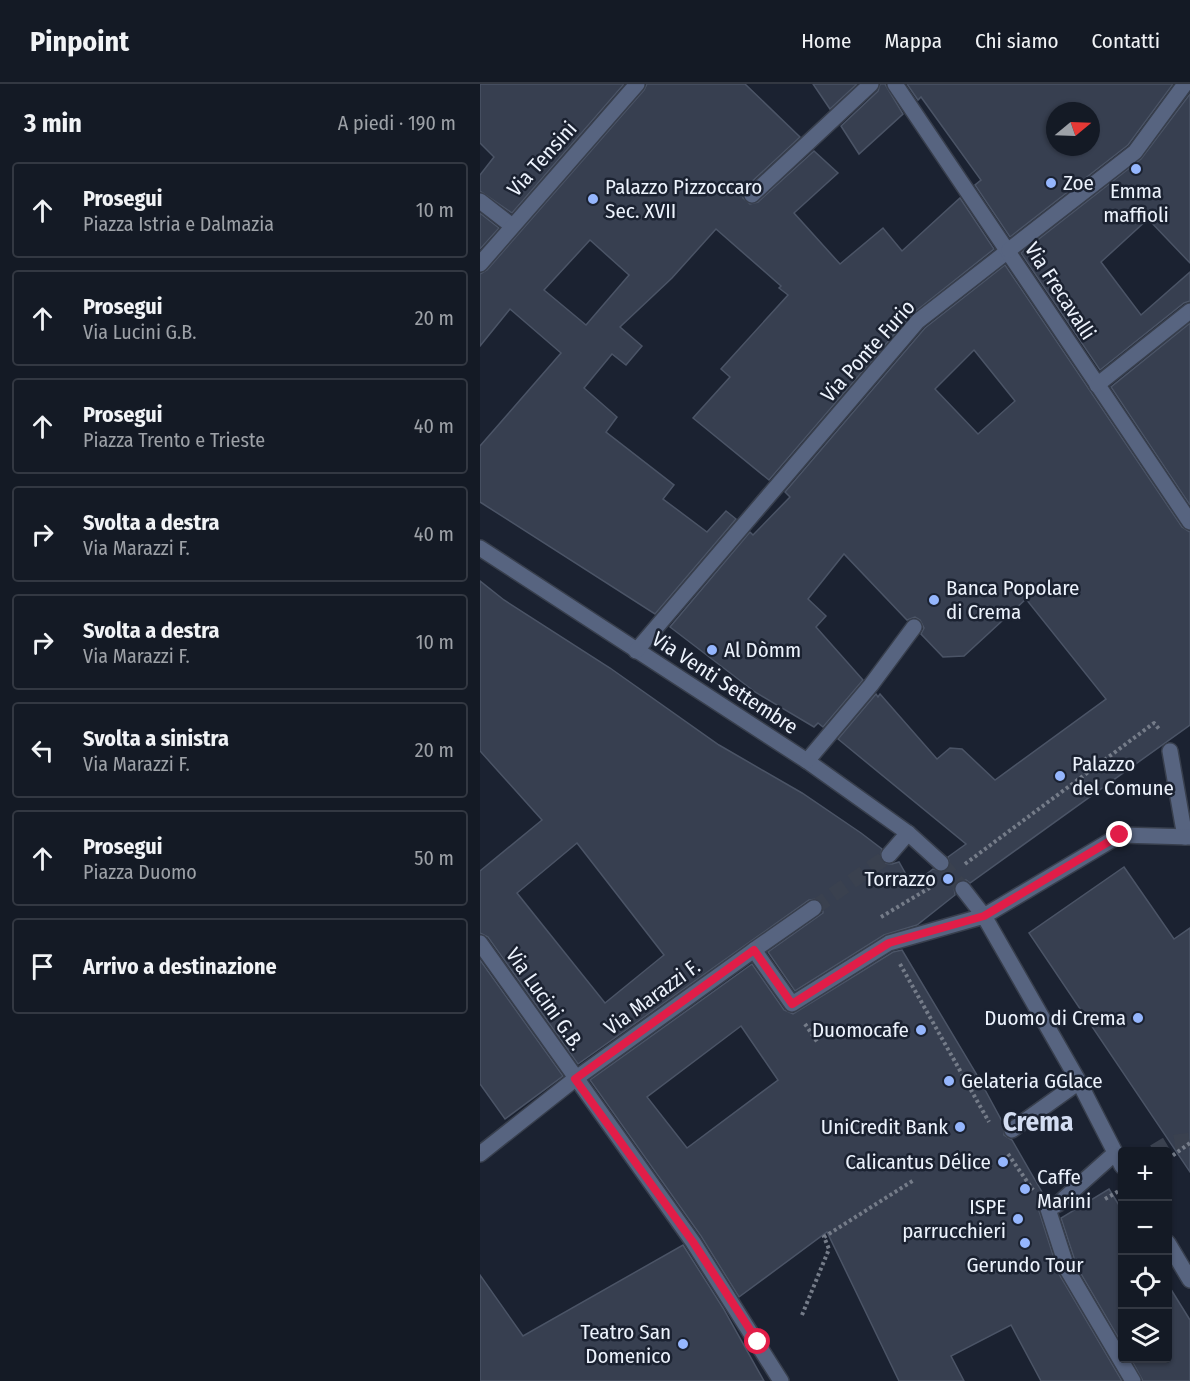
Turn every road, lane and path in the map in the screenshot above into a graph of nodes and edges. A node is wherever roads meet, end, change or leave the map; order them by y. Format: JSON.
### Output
{"nodes":[{"id":1,"x":637,"y":84,"type":"edge"},
{"id":2,"x":871,"y":84,"type":"edge"},
{"id":3,"x":895,"y":84,"type":"edge"},
{"id":4,"x":1185,"y":84,"type":"edge"},
{"id":5,"x":752,"y":195,"type":"dead end"},
{"id":6,"x":480,"y":201,"type":"edge"},
{"id":7,"x":511,"y":225,"type":"junction"},
{"id":8,"x":1009,"y":250,"type":"junction"},
{"id":9,"x":480,"y":264,"type":"edge"},
{"id":10,"x":1190,"y":311,"type":"edge"},
{"id":11,"x":1097,"y":385,"type":"junction"},
{"id":12,"x":1190,"y":522,"type":"edge"},
{"id":13,"x":480,"y":548,"type":"edge"},
{"id":14,"x":914,"y":627,"type":"dead end"},
{"id":15,"x":636,"y":651,"type":"junction"},
{"id":16,"x":1170,"y":751,"type":"joint"},
{"id":17,"x":807,"y":761,"type":"junction"},
{"id":18,"x":908,"y":833,"type":"junction"},
{"id":19,"x":1188,"y":837,"type":"edge"},
{"id":20,"x":889,"y":855,"type":"tunnel mouth"},
{"id":21,"x":941,"y":863,"type":"tunnel mouth"},
{"id":22,"x":958,"y":870,"type":"dead end"},
{"id":23,"x":935,"y":885,"type":"dead end"},
{"id":24,"x":963,"y":889,"type":"tunnel mouth"},
{"id":25,"x":814,"y":908,"type":"tunnel mouth"},
{"id":26,"x":984,"y":916,"type":"junction"},
{"id":27,"x":876,"y":920,"type":"dead end"},
{"id":28,"x":480,"y":943,"type":"edge"},
{"id":29,"x":754,"y":950,"type":"junction"},
{"id":30,"x":905,"y":972,"type":"dead end"},
{"id":31,"x":575,"y":1079,"type":"junction"},
{"id":32,"x":1079,"y":1082,"type":"junction"},
{"id":33,"x":993,"y":1130,"type":"dead end"},
{"id":34,"x":1012,"y":1130,"type":"dead end"},
{"id":35,"x":1190,"y":1143,"type":"edge"},
{"id":36,"x":1002,"y":1144,"type":"dead end"},
{"id":37,"x":480,"y":1154,"type":"edge"},
{"id":38,"x":1172,"y":1156,"type":"edge"},
{"id":39,"x":1118,"y":1160,"type":"edge"},
{"id":40,"x":914,"y":1180,"type":"dead end"},
{"id":41,"x":1036,"y":1196,"type":"dead end"},
{"id":42,"x":1172,"y":1251,"type":"edge"},
{"id":43,"x":1190,"y":1280,"type":"edge"},
{"id":44,"x":802,"y":1315,"type":"dead end"},
{"id":45,"x":781,"y":1381,"type":"edge"},
{"id":46,"x":1133,"y":1381,"type":"edge"}],
"edges":[{"from":1,"to":7,"type":"street","name":"Via Tensini"},
{"from":2,"to":5,"type":"street"},
{"from":3,"to":8,"type":"street","name":"Via Frecavalli"},
{"from":4,"to":8,"type":"street","name":"Via Ponte Furio"},
{"from":6,"to":7,"type":"street"},
{"from":7,"to":9,"type":"street","name":"Via Tensini"},
{"from":8,"to":11,"type":"street","name":"Via Frecavalli"},
{"from":8,"to":15,"type":"street","name":"Via Ponte Furio"},
{"from":10,"to":11,"type":"street"},
{"from":11,"to":12,"type":"street","name":"Via Frecavalli"},
{"from":13,"to":15,"type":"street","name":"Via Venti Settembre"},
{"from":14,"to":17,"type":"street"},
{"from":15,"to":17,"type":"street","name":"Via Venti Settembre"},
{"from":16,"to":19,"type":"street"},
{"from":16,"to":22,"type":"path"},
{"from":17,"to":18,"type":"street","name":"Via Venti Settembre"},
{"from":18,"to":20,"type":"street"},
{"from":18,"to":21,"type":"street","name":"Via Venti Settembre"},
{"from":19,"to":26,"type":"street"},
{"from":23,"to":27,"type":"path"},
{"from":24,"to":26,"type":"street"},
{"from":25,"to":29,"type":"street","name":"Via Marazzi F."},
{"from":26,"to":29,"type":"street"},
{"from":26,"to":32,"type":"street"},
{"from":28,"to":31,"type":"street","name":"Via Lucini G.B."},
{"from":29,"to":31,"type":"street","name":"Via Marazzi F."},
{"from":30,"to":33,"type":"path"},
{"from":31,"to":37,"type":"street","name":"Via Marazzi F."},
{"from":31,"to":45,"type":"street","name":"Via Lucini G.B."},
{"from":32,"to":34,"type":"street"},
{"from":32,"to":39,"type":"street"},
{"from":35,"to":38,"type":"path"},
{"from":36,"to":41,"type":"path"},
{"from":39,"to":46,"type":"street"},
{"from":40,"to":44,"type":"path"},
{"from":42,"to":43,"type":"street"}]}
